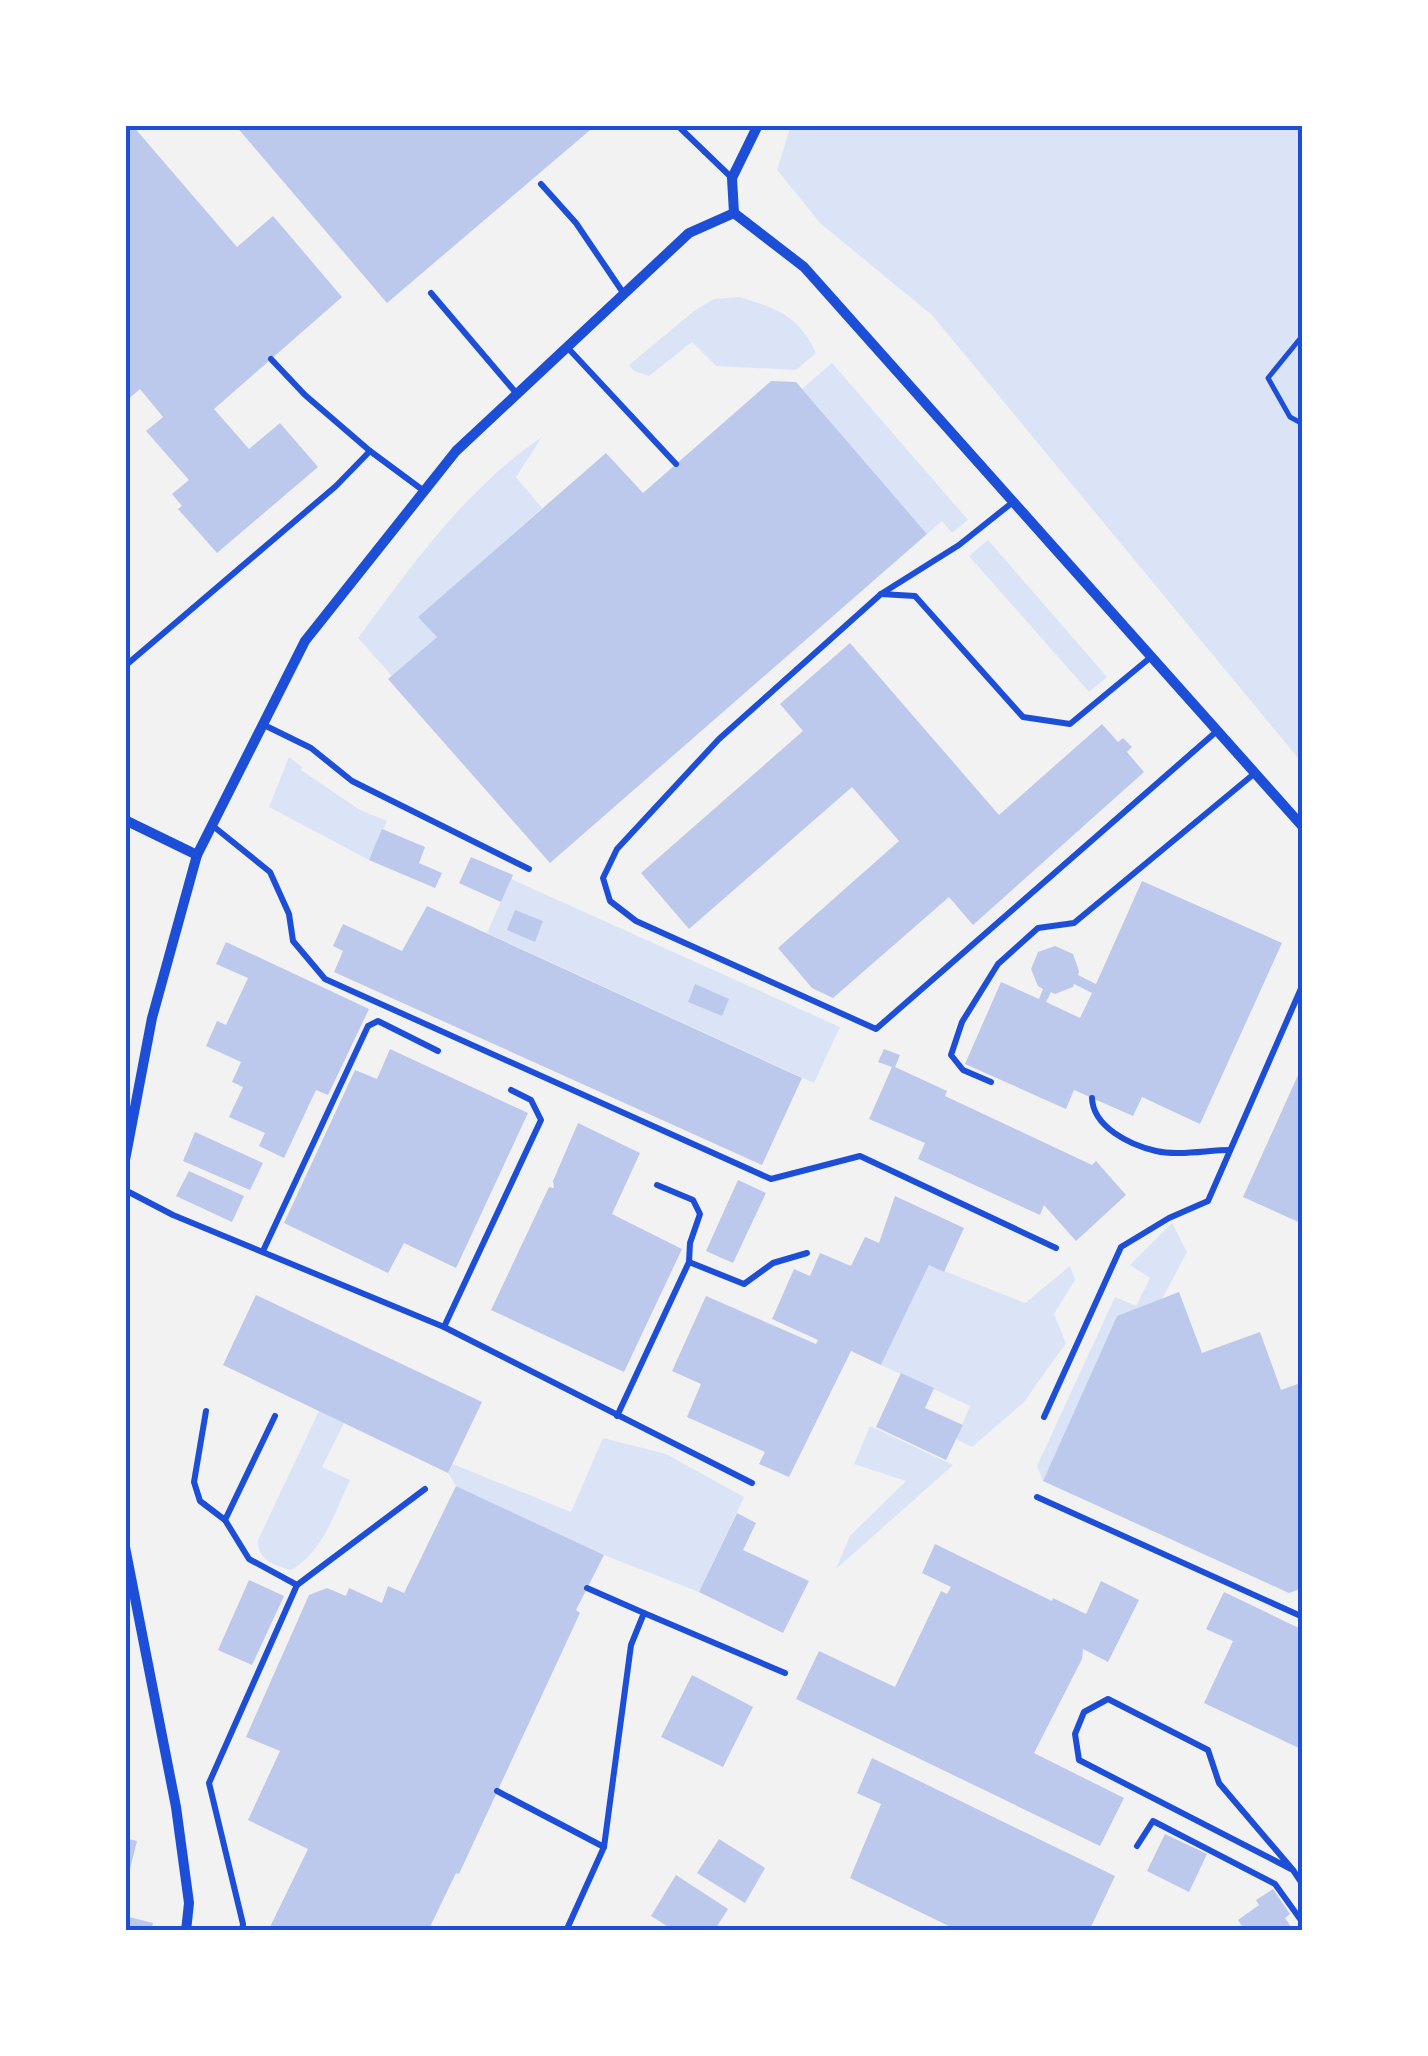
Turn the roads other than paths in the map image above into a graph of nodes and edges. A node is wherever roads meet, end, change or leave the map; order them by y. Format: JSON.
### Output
{"nodes":[{"id":1,"x":677,"y":125,"type":"edge"},
{"id":2,"x":758,"y":125,"type":"edge"},
{"id":3,"x":732,"y":178,"type":"junction"},
{"id":4,"x":541,"y":184,"type":"dead end"},
{"id":5,"x":734,"y":213,"type":"junction"},
{"id":6,"x":431,"y":293,"type":"dead end"},
{"id":7,"x":624,"y":294,"type":"junction"},
{"id":8,"x":567,"y":347,"type":"junction"},
{"id":9,"x":272,"y":359,"type":"dead end"},
{"id":10,"x":517,"y":394,"type":"junction"},
{"id":11,"x":370,"y":451,"type":"junction"},
{"id":12,"x":676,"y":464,"type":"dead end"},
{"id":13,"x":424,"y":491,"type":"junction"},
{"id":14,"x":1013,"y":502,"type":"junction"},
{"id":15,"x":881,"y":594,"type":"junction"},
{"id":16,"x":1151,"y":657,"type":"junction"},
{"id":17,"x":125,"y":666,"type":"edge"},
{"id":18,"x":263,"y":724,"type":"junction"},
{"id":19,"x":1216,"y":730,"type":"junction"},
{"id":20,"x":1255,"y":773,"type":"junction"},
{"id":21,"x":125,"y":820,"type":"edge"},
{"id":22,"x":212,"y":825,"type":"junction"},
{"id":23,"x":1303,"y":827,"type":"edge"},
{"id":24,"x":197,"y":855,"type":"junction"},
{"id":25,"x":529,"y":869,"type":"dead end"},
{"id":26,"x":1303,"y":984,"type":"edge"},
{"id":27,"x":438,"y":1051,"type":"dead end"},
{"id":28,"x":991,"y":1082,"type":"dead end"},
{"id":29,"x":511,"y":1090,"type":"dead end"},
{"id":30,"x":1092,"y":1098,"type":"dead end"},
{"id":31,"x":1230,"y":1150,"type":"junction"},
{"id":32,"x":125,"y":1160,"type":"edge"},
{"id":33,"x":658,"y":1185,"type":"dead end"},
{"id":34,"x":125,"y":1190,"type":"edge"},
{"id":35,"x":1056,"y":1248,"type":"dead end"},
{"id":36,"x":263,"y":1251,"type":"junction"},
{"id":37,"x":807,"y":1253,"type":"dead end"},
{"id":38,"x":688,"y":1262,"type":"junction"},
{"id":39,"x":444,"y":1326,"type":"junction"},
{"id":40,"x":206,"y":1411,"type":"dead end"},
{"id":41,"x":275,"y":1416,"type":"dead end"},
{"id":42,"x":616,"y":1416,"type":"junction"},
{"id":43,"x":1044,"y":1418,"type":"dead end"},
{"id":44,"x":752,"y":1483,"type":"dead end"},
{"id":45,"x":425,"y":1489,"type":"dead end"},
{"id":46,"x":1037,"y":1497,"type":"dead end"},
{"id":47,"x":226,"y":1520,"type":"junction"},
{"id":48,"x":125,"y":1547,"type":"edge"},
{"id":49,"x":126,"y":1561,"type":"edge"},
{"id":50,"x":297,"y":1585,"type":"junction"},
{"id":51,"x":587,"y":1588,"type":"dead end"},
{"id":52,"x":644,"y":1613,"type":"junction"},
{"id":53,"x":1303,"y":1617,"type":"edge"},
{"id":54,"x":785,"y":1673,"type":"dead end"},
{"id":55,"x":497,"y":1792,"type":"dead end"},
{"id":56,"x":604,"y":1846,"type":"junction"},
{"id":57,"x":1137,"y":1846,"type":"dead end"},
{"id":58,"x":1293,"y":1870,"type":"junction"},
{"id":59,"x":1303,"y":1885,"type":"edge"},
{"id":60,"x":1303,"y":1923,"type":"edge"},
{"id":61,"x":186,"y":1931,"type":"edge"},
{"id":62,"x":242,"y":1931,"type":"edge"},
{"id":63,"x":566,"y":1931,"type":"edge"}],
"edges":[{"from":1,"to":3,"type":"lane"},
{"from":2,"to":3,"type":"street"},
{"from":3,"to":5,"type":"street"},
{"from":4,"to":7,"type":"lane"},
{"from":5,"to":7,"type":"street"},
{"from":5,"to":14,"type":"street"},
{"from":6,"to":10,"type":"lane"},
{"from":7,"to":8,"type":"street"},
{"from":8,"to":10,"type":"street"},
{"from":8,"to":12,"type":"lane"},
{"from":9,"to":11,"type":"lane"},
{"from":10,"to":13,"type":"street"},
{"from":11,"to":13,"type":"lane"},
{"from":11,"to":17,"type":"lane"},
{"from":13,"to":18,"type":"street"},
{"from":14,"to":15,"type":"lane"},
{"from":14,"to":16,"type":"street"},
{"from":15,"to":16,"type":"lane"},
{"from":15,"to":19,"type":"lane"},
{"from":16,"to":19,"type":"street"},
{"from":18,"to":22,"type":"street"},
{"from":18,"to":25,"type":"lane"},
{"from":19,"to":20,"type":"street"},
{"from":20,"to":23,"type":"street"},
{"from":20,"to":28,"type":"lane"},
{"from":21,"to":24,"type":"street"},
{"from":22,"to":24,"type":"street"},
{"from":22,"to":35,"type":"lane"},
{"from":24,"to":32,"type":"street"},
{"from":26,"to":31,"type":"lane"},
{"from":27,"to":36,"type":"lane"},
{"from":29,"to":39,"type":"lane"},
{"from":30,"to":31,"type":"lane"},
{"from":31,"to":43,"type":"lane"},
{"from":33,"to":38,"type":"lane"},
{"from":34,"to":36,"type":"lane"},
{"from":36,"to":39,"type":"lane"},
{"from":37,"to":38,"type":"lane"},
{"from":38,"to":42,"type":"lane"},
{"from":39,"to":42,"type":"lane"},
{"from":40,"to":47,"type":"lane"},
{"from":41,"to":47,"type":"lane"},
{"from":42,"to":44,"type":"lane"},
{"from":45,"to":50,"type":"lane"},
{"from":46,"to":53,"type":"lane"},
{"from":47,"to":50,"type":"lane"},
{"from":48,"to":49,"type":"street"},
{"from":49,"to":61,"type":"street"},
{"from":50,"to":62,"type":"lane"},
{"from":51,"to":52,"type":"lane"},
{"from":52,"to":54,"type":"lane"},
{"from":52,"to":56,"type":"lane"},
{"from":55,"to":56,"type":"lane"},
{"from":56,"to":63,"type":"lane"},
{"from":57,"to":60,"type":"lane"},
{"from":58,"to":58,"type":"lane"},
{"from":58,"to":59,"type":"lane"}]}
